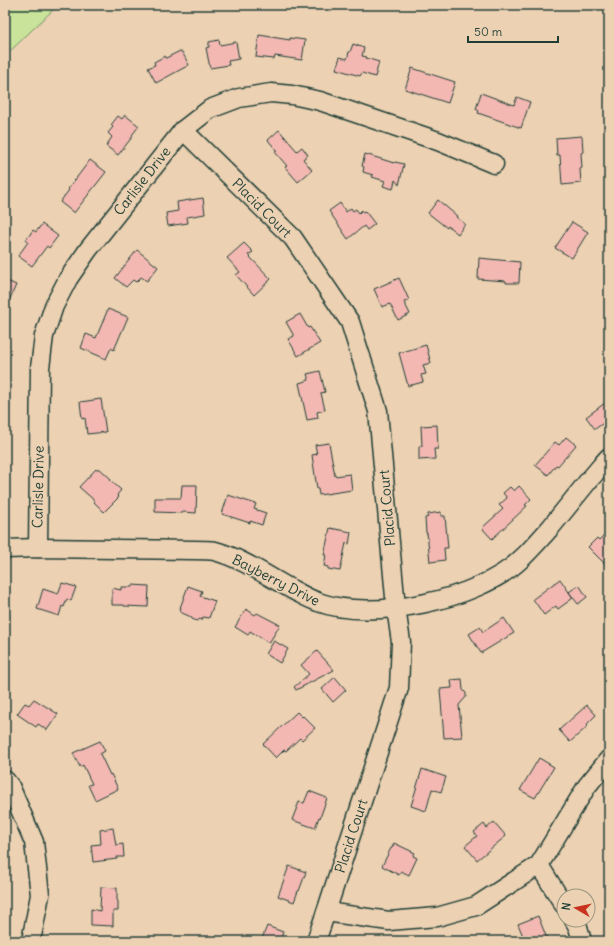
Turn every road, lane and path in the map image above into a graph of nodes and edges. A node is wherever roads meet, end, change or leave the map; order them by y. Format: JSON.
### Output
{"nodes":[{"id":1,"x":183,"y":130,"type":"junction"},
{"id":2,"x":494,"y":164,"type":"dead end"},
{"id":3,"x":609,"y":457,"type":"edge"},
{"id":4,"x":38,"y":548,"type":"junction"},
{"id":5,"x":5,"y":549,"type":"edge"},
{"id":6,"x":396,"y":608,"type":"junction"},
{"id":7,"x":609,"y":759,"type":"edge"},
{"id":8,"x":5,"y":780,"type":"edge"},
{"id":9,"x":539,"y":865,"type":"junction"},
{"id":10,"x":556,"y":892,"type":"edge"},
{"id":11,"x":326,"y":912,"type":"junction"},
{"id":12,"x":578,"y":928,"type":"edge"},
{"id":13,"x":31,"y":941,"type":"edge"},
{"id":14,"x":316,"y":941,"type":"edge"},
{"id":15,"x":582,"y":941,"type":"edge"}],
"edges":[{"from":1,"to":2,"type":"street","name":"Carlisle Drive"},
{"from":1,"to":4,"type":"street","name":"Carlisle Drive"},
{"from":1,"to":6,"type":"street","name":"Placid Court"},
{"from":3,"to":6,"type":"street","name":"Bayberry Drive"},
{"from":4,"to":5,"type":"street","name":"Bayberry Drive"},
{"from":4,"to":6,"type":"street","name":"Bayberry Drive"},
{"from":6,"to":11,"type":"street","name":"Placid Court"},
{"from":7,"to":9,"type":"street"},
{"from":8,"to":13,"type":"street"},
{"from":9,"to":10,"type":"street"},
{"from":9,"to":11,"type":"street"},
{"from":11,"to":14,"type":"street","name":"Placid Court"},
{"from":12,"to":15,"type":"street"}]}
